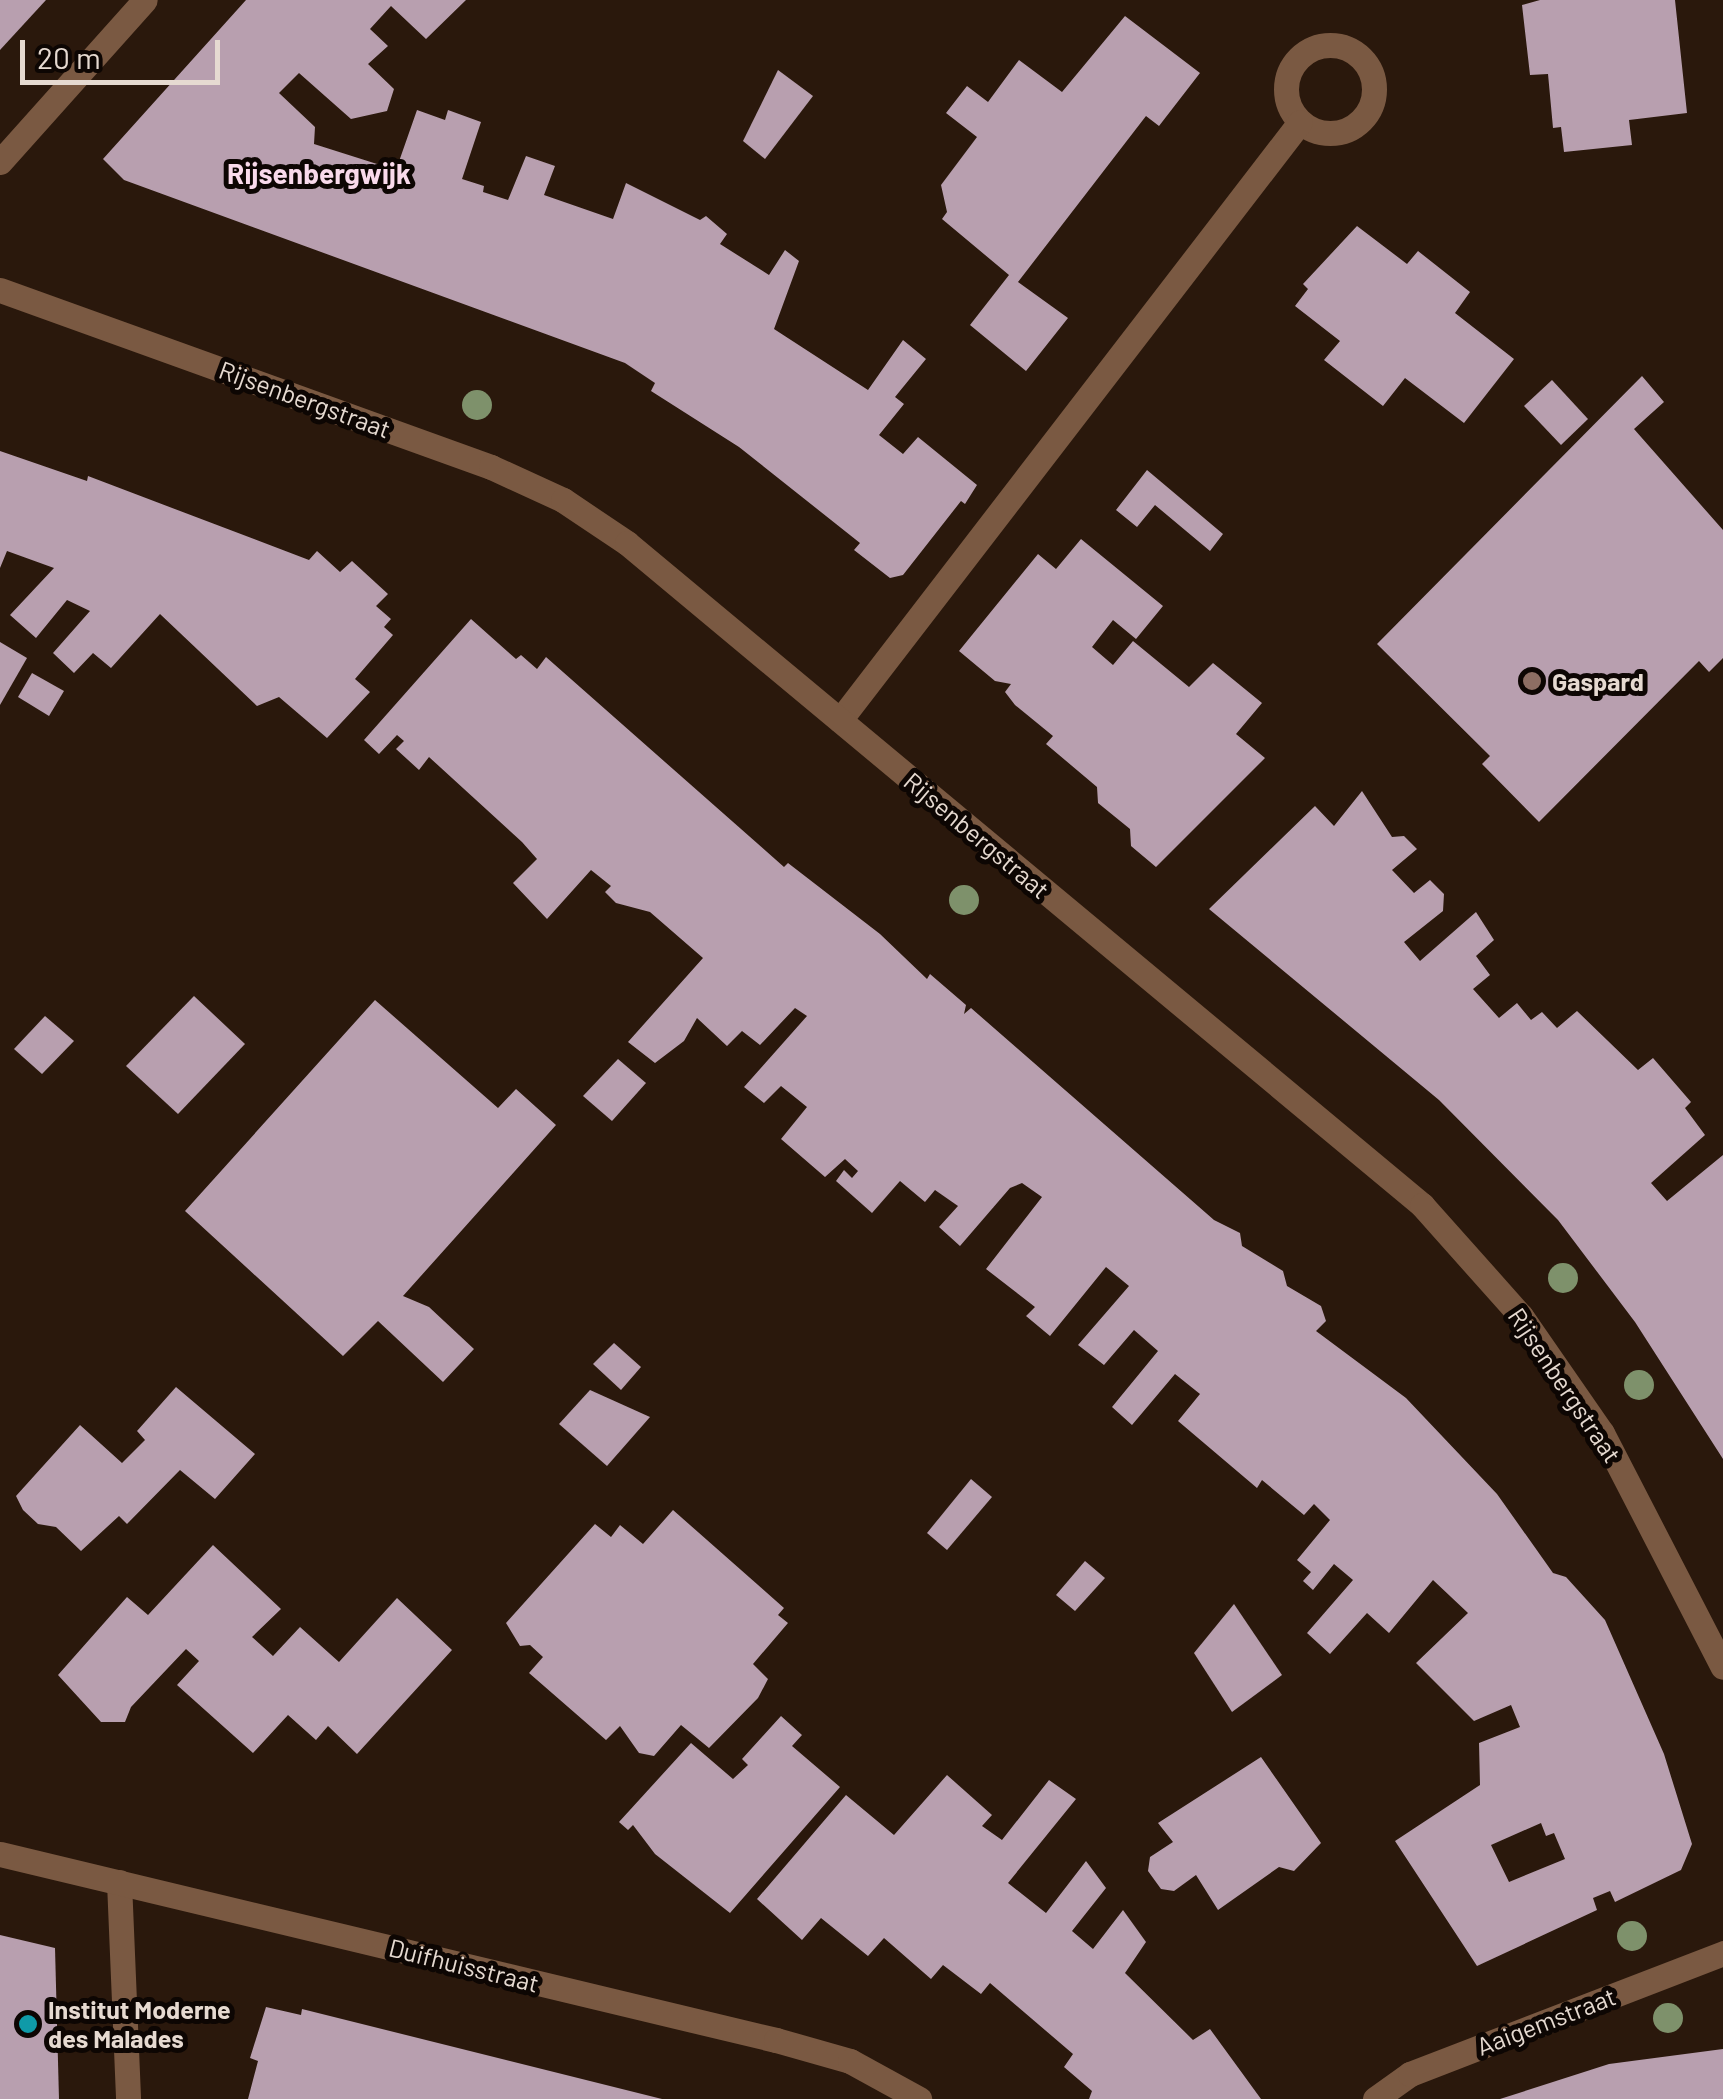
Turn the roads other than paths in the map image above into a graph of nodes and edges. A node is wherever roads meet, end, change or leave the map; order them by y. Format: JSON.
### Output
{"nodes":[{"id":1,"x":146,"y":0,"type":"edge"},
{"id":2,"x":1300,"y":122,"type":"dead end"},
{"id":3,"x":0,"y":162,"type":"edge"},
{"id":4,"x":0,"y":290,"type":"edge"},
{"id":5,"x":840,"y":720,"type":"junction"},
{"id":6,"x":1723,"y":1667,"type":"edge"},
{"id":7,"x":0,"y":1854,"type":"edge"},
{"id":8,"x":120,"y":1882,"type":"junction"},
{"id":9,"x":1723,"y":1953,"type":"edge"},
{"id":10,"x":128,"y":2099,"type":"edge"},
{"id":11,"x":919,"y":2099,"type":"edge"},
{"id":12,"x":1375,"y":2099,"type":"edge"}],
"edges":[{"from":1,"to":3,"type":"street"},
{"from":2,"to":5,"type":"street"},
{"from":4,"to":5,"type":"street","name":"Rijsenbergstraat"},
{"from":5,"to":6,"type":"street","name":"Rijsenbergstraat"},
{"from":7,"to":8,"type":"street","name":"Duifhuisstraat"},
{"from":8,"to":10,"type":"street"},
{"from":8,"to":11,"type":"street","name":"Duifhuisstraat"},
{"from":9,"to":12,"type":"street","name":"Aaigemstraat"}]}
